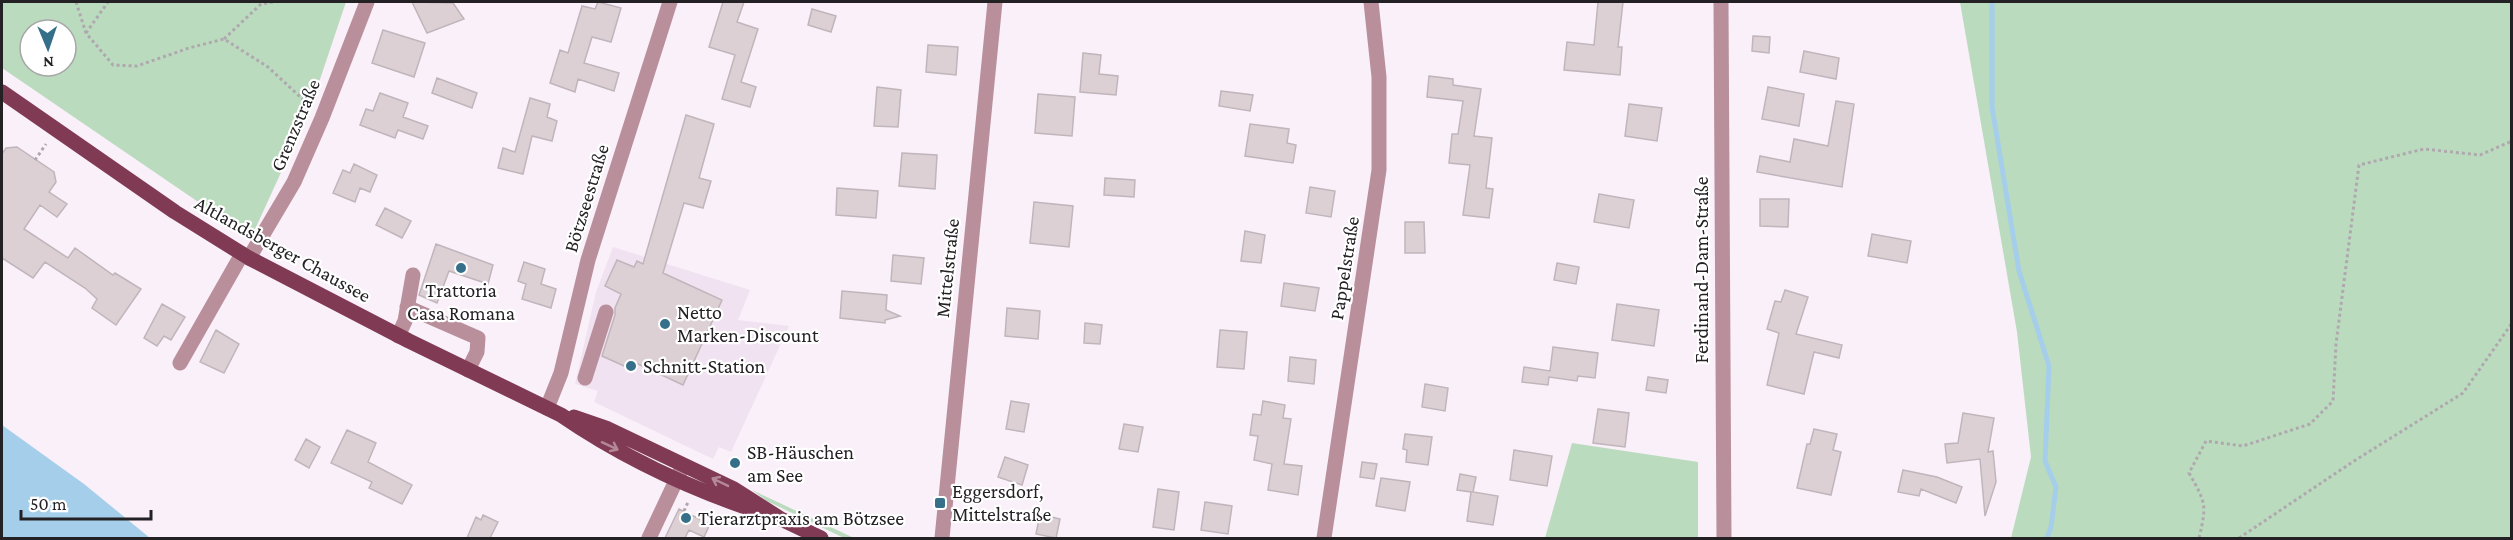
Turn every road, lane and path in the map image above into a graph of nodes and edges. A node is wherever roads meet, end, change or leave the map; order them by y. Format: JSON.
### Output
{"nodes":[{"id":1,"x":76,"y":2,"type":"edge"},
{"id":2,"x":108,"y":2,"type":"edge"},
{"id":3,"x":273,"y":2,"type":"edge"},
{"id":4,"x":367,"y":2,"type":"edge"},
{"id":5,"x":670,"y":2,"type":"edge"},
{"id":6,"x":994,"y":2,"type":"edge"},
{"id":7,"x":1371,"y":2,"type":"edge"},
{"id":8,"x":1721,"y":2,"type":"edge"},
{"id":9,"x":86,"y":33,"type":"junction"},
{"id":10,"x":224,"y":39,"type":"junction"},
{"id":11,"x":2,"y":95,"type":"edge"},
{"id":12,"x":322,"y":118,"type":"junction"},
{"id":13,"x":2511,"y":141,"type":"edge"},
{"id":14,"x":46,"y":144,"type":"dead end"},
{"id":15,"x":35,"y":160,"type":"dead end"},
{"id":16,"x":245,"y":256,"type":"junction"},
{"id":17,"x":413,"y":275,"type":"dead end"},
{"id":18,"x":407,"y":307,"type":"junction"},
{"id":19,"x":606,"y":312,"type":"dead end"},
{"id":20,"x":2511,"y":323,"type":"edge"},
{"id":21,"x":398,"y":336,"type":"junction"},
{"id":22,"x":180,"y":363,"type":"dead end"},
{"id":23,"x":468,"y":370,"type":"junction"},
{"id":24,"x":585,"y":378,"type":"dead end"},
{"id":25,"x":554,"y":411,"type":"junction"},
{"id":26,"x":680,"y":472,"type":"junction"},
{"id":27,"x":649,"y":538,"type":"edge"},
{"id":28,"x":821,"y":538,"type":"edge"},
{"id":29,"x":942,"y":538,"type":"edge"},
{"id":30,"x":1324,"y":538,"type":"edge"},
{"id":31,"x":1724,"y":538,"type":"edge"},
{"id":32,"x":2199,"y":538,"type":"edge"},
{"id":33,"x":2240,"y":538,"type":"edge"}],
"edges":[{"from":1,"to":9,"type":"path"},
{"from":2,"to":9,"type":"path"},
{"from":3,"to":10,"type":"path"},
{"from":4,"to":12,"type":"street","name":"Grenzstraße"},
{"from":5,"to":25,"type":"street","name":"Bötzseestraße"},
{"from":6,"to":29,"type":"street","name":"Mittelstraße"},
{"from":7,"to":30,"type":"street","name":"Pappelstraße"},
{"from":8,"to":31,"type":"street","name":"Ferdinand-Dam-Straße"},
{"from":9,"to":10,"type":"path"},
{"from":10,"to":12,"type":"path"},
{"from":11,"to":16,"type":"main road","name":"Altlandsberger Chaussee"},
{"from":12,"to":16,"type":"street","name":"Grenzstraße"},
{"from":13,"to":32,"type":"path"},
{"from":14,"to":15,"type":"path"},
{"from":16,"to":21,"type":"main road","name":"Altlandsberger Chaussee"},
{"from":16,"to":22,"type":"street","name":"Grenzstraße"},
{"from":17,"to":18,"type":"street"},
{"from":18,"to":21,"type":"street"},
{"from":18,"to":23,"type":"street"},
{"from":19,"to":24,"type":"street"},
{"from":20,"to":33,"type":"path"},
{"from":21,"to":23,"type":"main road","name":"Altlandsberger Chaussee"},
{"from":23,"to":25,"type":"main road","name":"Altlandsberger Chaussee"},
{"from":25,"to":26,"type":"main road","name":"Altlandsberger Chaussee"},
{"from":26,"to":27,"type":"street"},
{"from":26,"to":28,"type":"main road","name":"Altlandsberger Chaussee"}]}
